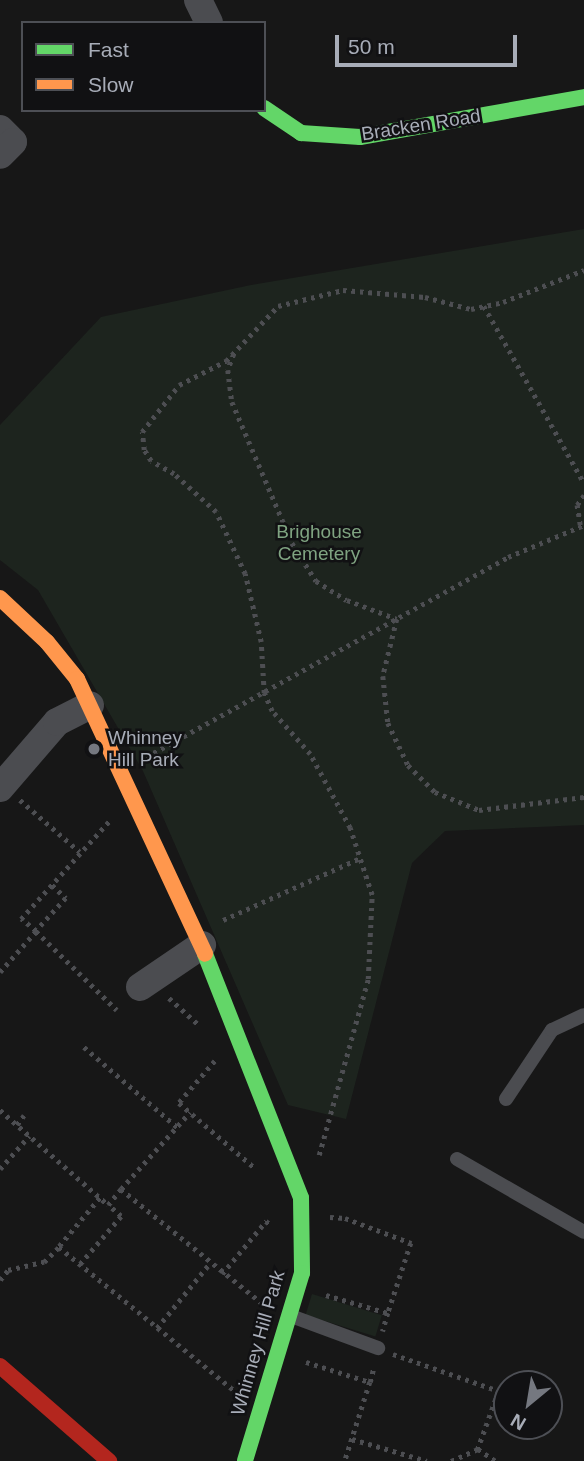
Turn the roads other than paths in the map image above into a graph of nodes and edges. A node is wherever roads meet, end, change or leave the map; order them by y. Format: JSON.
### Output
{"nodes":[{"id":1,"x":198,"y":0,"type":"edge"},
{"id":2,"x":208,"y":21,"type":"edge"},
{"id":3,"x":584,"y":97,"type":"edge"},
{"id":4,"x":266,"y":109,"type":"edge"},
{"id":5,"x":0,"y":129,"type":"edge"},
{"id":6,"x":0,"y":155,"type":"edge"},
{"id":7,"x":0,"y":598,"type":"edge"},
{"id":8,"x":90,"y":705,"type":"junction"},
{"id":9,"x":1,"y":787,"type":"edge"},
{"id":10,"x":199,"y":939,"type":"junction"},
{"id":11,"x":145,"y":984,"type":"road end"},
{"id":12,"x":584,"y":1015,"type":"edge"},
{"id":13,"x":506,"y":1100,"type":"dead end"},
{"id":14,"x":457,"y":1159,"type":"dead end"},
{"id":15,"x":584,"y":1232,"type":"edge"},
{"id":16,"x":289,"y":1316,"type":"junction"},
{"id":17,"x":378,"y":1348,"type":"road end"},
{"id":18,"x":0,"y":1366,"type":"edge"},
{"id":19,"x":109,"y":1461,"type":"edge"},
{"id":20,"x":245,"y":1461,"type":"edge"}],
"edges":[{"from":1,"to":2,"type":"street"},
{"from":3,"to":4,"type":"street","name":"Bracken Road"},
{"from":5,"to":6,"type":"street"},
{"from":7,"to":8,"type":"street","name":"Whinney Hill Park"},
{"from":8,"to":9,"type":"street"},
{"from":8,"to":10,"type":"street","name":"Whinney Hill Park"},
{"from":10,"to":11,"type":"street"},
{"from":10,"to":16,"type":"street","name":"Whinney Hill Park"},
{"from":12,"to":13,"type":"lane"},
{"from":14,"to":15,"type":"lane"},
{"from":16,"to":17,"type":"lane"},
{"from":16,"to":20,"type":"street","name":"Whinney Hill Park"},
{"from":18,"to":19,"type":"street"}]}
